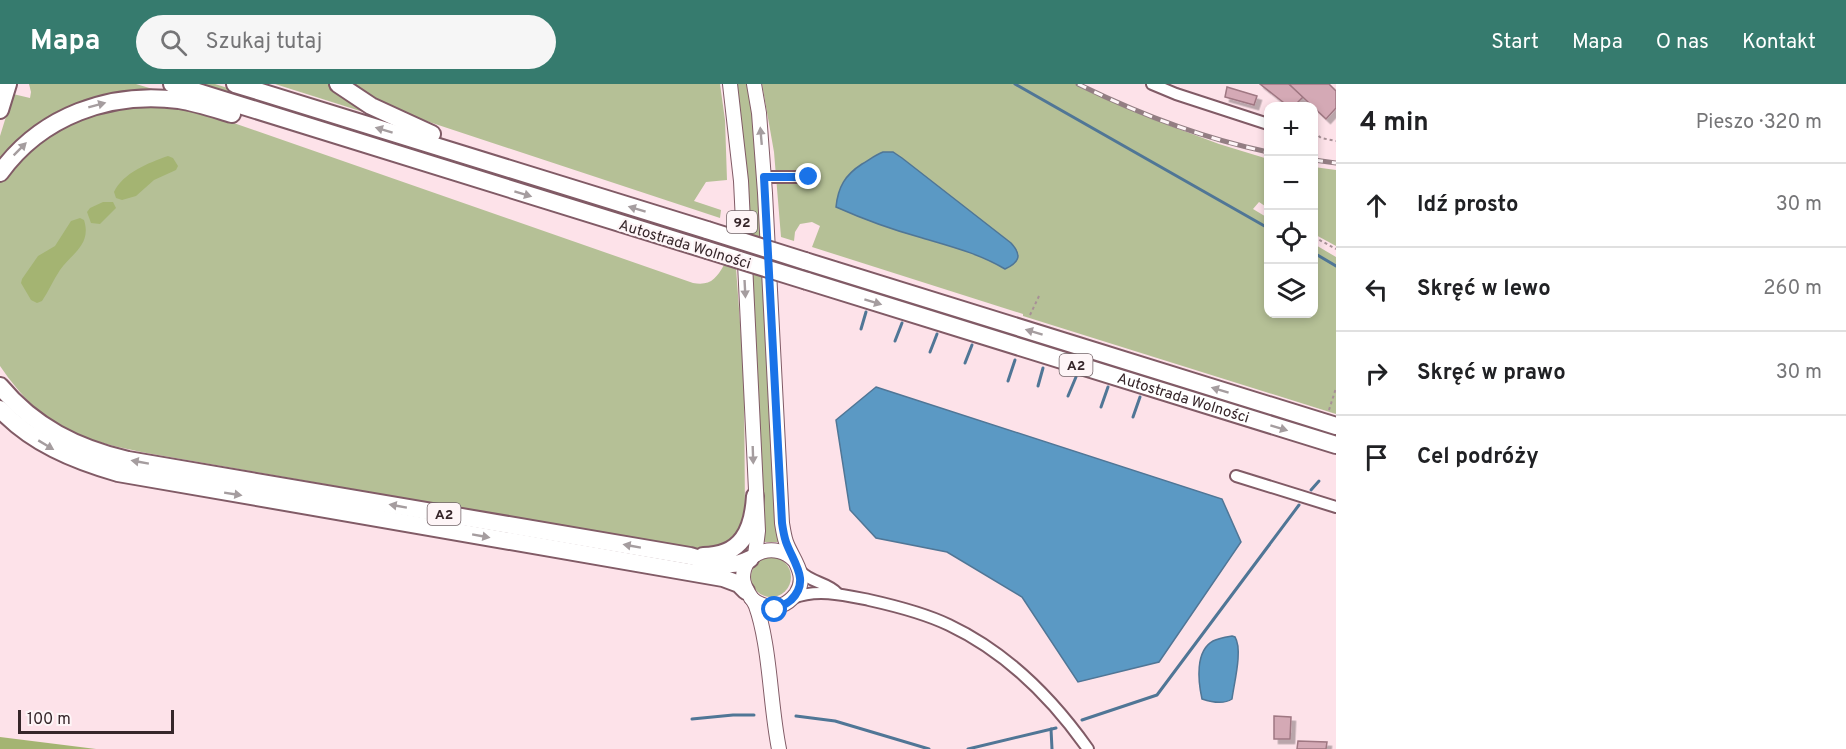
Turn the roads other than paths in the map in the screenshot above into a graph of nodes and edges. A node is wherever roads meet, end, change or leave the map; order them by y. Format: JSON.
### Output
{"nodes":[{"id":1,"x":8,"y":84,"type":"edge"},
{"id":2,"x":172,"y":84,"type":"edge"},
{"id":3,"x":235,"y":84,"type":"edge"},
{"id":4,"x":338,"y":84,"type":"edge"},
{"id":5,"x":730,"y":84,"type":"edge"},
{"id":6,"x":754,"y":84,"type":"edge"},
{"id":7,"x":1152,"y":84,"type":"edge"},
{"id":8,"x":0,"y":110,"type":"edge"},
{"id":9,"x":1264,"y":121,"type":"edge"},
{"id":10,"x":364,"y":144,"type":"junction"},
{"id":11,"x":520,"y":171,"type":"junction"},
{"id":12,"x":0,"y":172,"type":"edge"},
{"id":13,"x":764,"y":177,"type":"junction"},
{"id":14,"x":809,"y":177,"type":"dead end"},
{"id":15,"x":0,"y":386,"type":"edge"},
{"id":16,"x":0,"y":409,"type":"edge"},
{"id":17,"x":1333,"y":418,"type":"edge"},
{"id":18,"x":1336,"y":445,"type":"edge"},
{"id":19,"x":1236,"y":476,"type":"dead end"},
{"id":20,"x":755,"y":496,"type":"junction"},
{"id":21,"x":1336,"y":507,"type":"edge"},
{"id":22,"x":690,"y":556,"type":"junction"},
{"id":23,"x":753,"y":557,"type":"junction"},
{"id":24,"x":798,"y":566,"type":"junction"},
{"id":25,"x":837,"y":593,"type":"junction"},
{"id":26,"x":749,"y":595,"type":"junction"},
{"id":27,"x":793,"y":598,"type":"junction"},
{"id":28,"x":780,"y":606,"type":"junction"},
{"id":29,"x":765,"y":642,"type":"junction"},
{"id":30,"x":779,"y":749,"type":"edge"},
{"id":31,"x":1088,"y":749,"type":"edge"}],
"edges":[{"from":1,"to":8,"type":"highway"},
{"from":2,"to":10,"type":"highway","name":"Autostrada Wolności","number":"A2"},
{"from":11,"to":3,"type":"highway","name":"Autostrada Wolności","number":"A2","one_way":true},
{"from":4,"to":11,"type":"highway","number":"A2"},
{"from":5,"to":20,"type":"main road","number":"92","one_way":true},
{"from":13,"to":6,"type":"main road","number":"92","one_way":true},
{"from":7,"to":9,"type":"street"},
{"from":12,"to":10,"type":"highway","number":"A2","one_way":true},
{"from":10,"to":18,"type":"highway","name":"Autostrada Wolności","number":"A2","one_way":true,"bridge":true},
{"from":17,"to":11,"type":"highway","name":"Autostrada Wolności","number":"A2","one_way":true,"bridge":true},
{"from":13,"to":14,"type":"street"},
{"from":13,"to":24,"type":"main road","number":"92"},
{"from":22,"to":15,"type":"highway","number":"A2","one_way":true},
{"from":16,"to":26,"type":"highway","number":"A2","one_way":true},
{"from":19,"to":21,"type":"street"},
{"from":20,"to":22,"type":"highway","number":"A2"},
{"from":20,"to":23,"type":"main road","number":"92"},
{"from":22,"to":23,"type":"highway","number":"A2"},
{"from":23,"to":24,"type":"main road"},
{"from":23,"to":26,"type":"main road","number":"92"},
{"from":24,"to":25,"type":"street"},
{"from":24,"to":27,"type":"main road"},
{"from":25,"to":27,"type":"street"},
{"from":25,"to":31,"type":"street"},
{"from":26,"to":28,"type":"main road"},
{"from":26,"to":29,"type":"main road","number":"92"},
{"from":27,"to":28,"type":"main road"},
{"from":28,"to":29,"type":"main road","number":"92"},
{"from":29,"to":30,"type":"main road","number":"92"}]}
